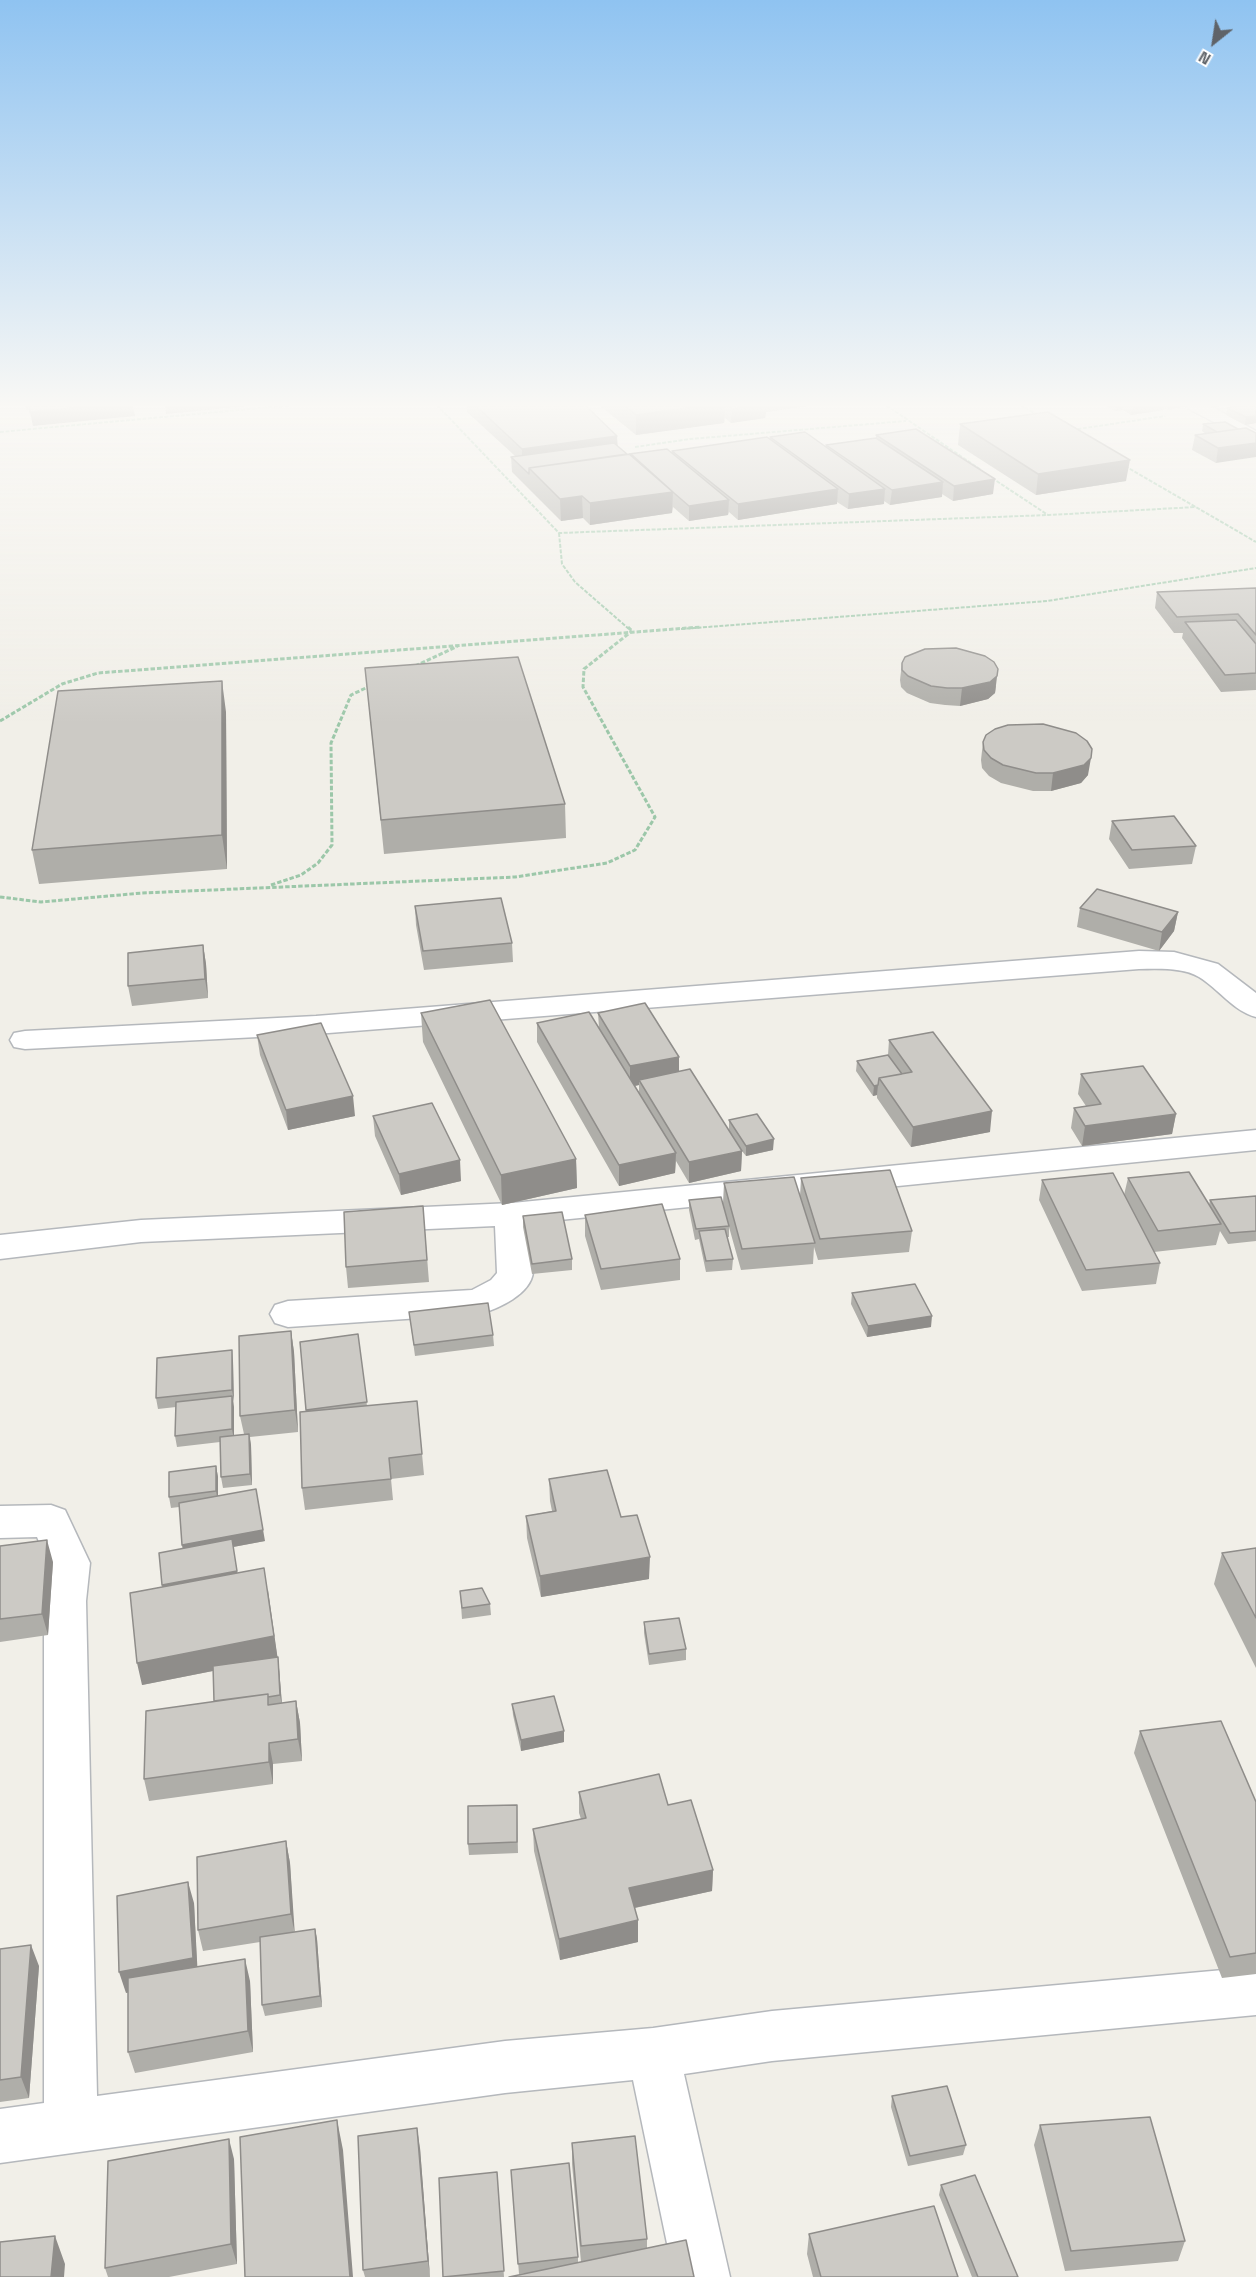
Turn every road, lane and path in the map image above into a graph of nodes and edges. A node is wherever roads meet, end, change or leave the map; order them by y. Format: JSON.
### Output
{"nodes":[{"id":1,"x":538,"y":511,"type":"edge"},
{"id":2,"x":1043,"y":511,"type":"edge"},
{"id":3,"x":1118,"y":511,"type":"edge"},
{"id":4,"x":1203,"y":511,"type":"edge"},
{"id":5,"x":1049,"y":515,"type":"junction"},
{"id":6,"x":559,"y":533,"type":"junction"},
{"id":7,"x":1256,"y":542,"type":"edge"},
{"id":8,"x":1256,"y":568,"type":"edge"},
{"id":9,"x":633,"y":631,"type":"junction"},
{"id":10,"x":462,"y":644,"type":"junction"},
{"id":11,"x":411,"y":668,"type":"edge"},
{"id":12,"x":371,"y":686,"type":"edge"},
{"id":13,"x":0,"y":721,"type":"edge"},
{"id":14,"x":265,"y":887,"type":"junction"},
{"id":15,"x":0,"y":897,"type":"edge"},
{"id":16,"x":1256,"y":1008,"type":"edge"},
{"id":17,"x":25,"y":1040,"type":"dead end"},
{"id":18,"x":1256,"y":1140,"type":"edge"},
{"id":19,"x":512,"y":1214,"type":"junction"},
{"id":20,"x":0,"y":1247,"type":"edge"},
{"id":21,"x":288,"y":1314,"type":"dead end"},
{"id":22,"x":0,"y":1522,"type":"edge"},
{"id":23,"x":1256,"y":1991,"type":"edge"},
{"id":24,"x":652,"y":2053,"type":"junction"},
{"id":25,"x":71,"y":2127,"type":"junction"},
{"id":26,"x":0,"y":2136,"type":"edge"},
{"id":27,"x":702,"y":2277,"type":"edge"}],
"edges":[{"from":1,"to":6,"type":"path"},
{"from":2,"to":5,"type":"path"},
{"from":3,"to":5,"type":"path"},
{"from":4,"to":7,"type":"path"},
{"from":5,"to":6,"type":"path"},
{"from":6,"to":9,"type":"path"},
{"from":8,"to":9,"type":"path"},
{"from":9,"to":10,"type":"path"},
{"from":9,"to":14,"type":"path"},
{"from":10,"to":11,"type":"path"},
{"from":10,"to":13,"type":"path"},
{"from":12,"to":14,"type":"path"},
{"from":14,"to":15,"type":"path"},
{"from":16,"to":17,"type":"street"},
{"from":18,"to":19,"type":"street"},
{"from":19,"to":20,"type":"street"},
{"from":19,"to":21,"type":"street"},
{"from":22,"to":25,"type":"street"},
{"from":23,"to":24,"type":"street"},
{"from":24,"to":25,"type":"street"},
{"from":24,"to":27,"type":"street"},
{"from":25,"to":26,"type":"street"}]}
